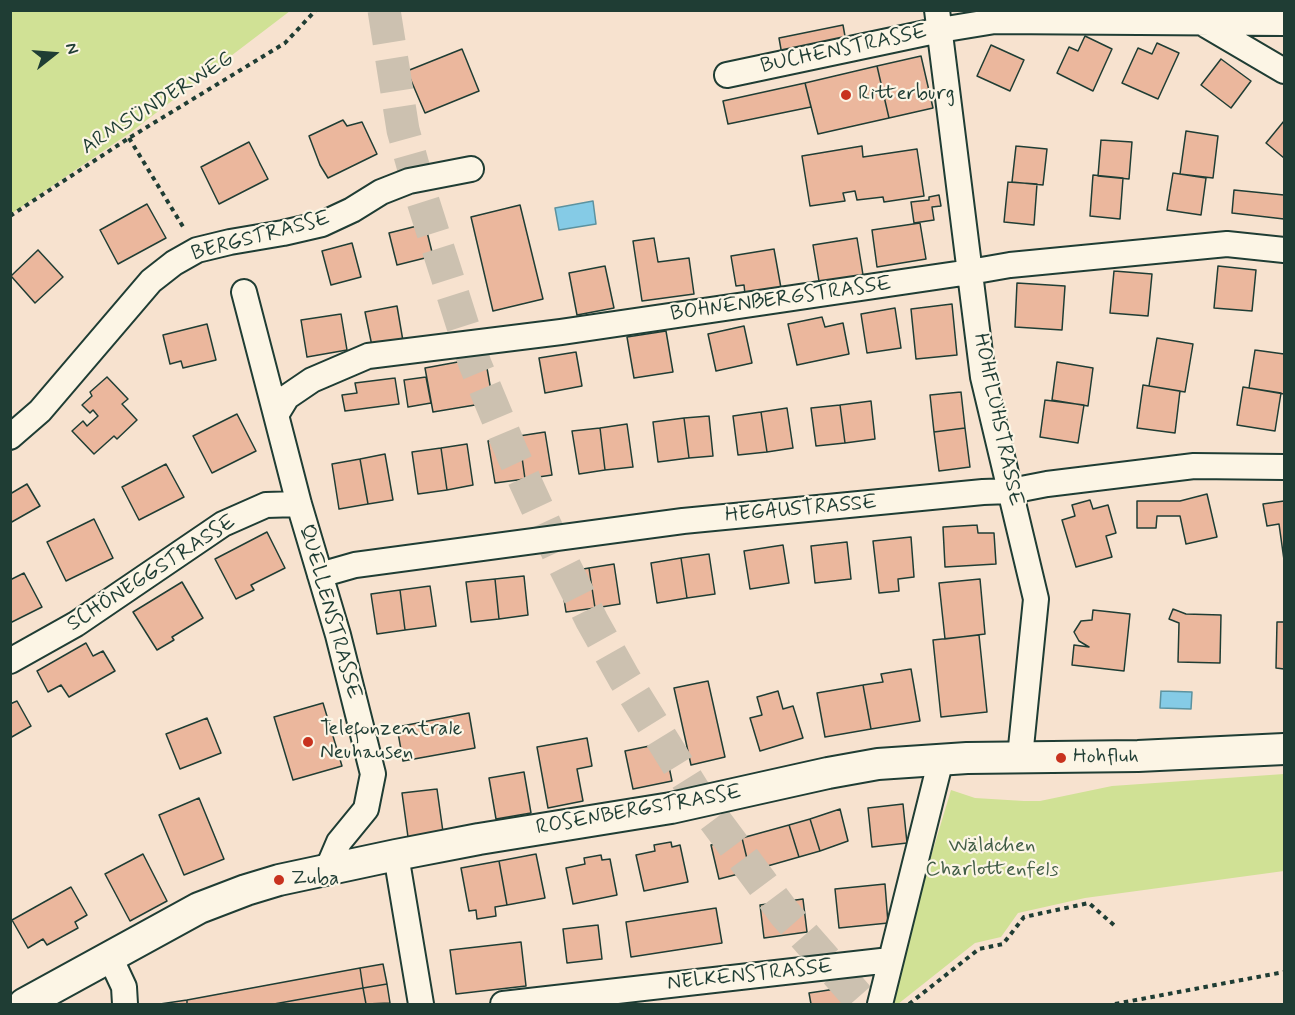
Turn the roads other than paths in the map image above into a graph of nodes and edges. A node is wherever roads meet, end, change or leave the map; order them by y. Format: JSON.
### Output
{"nodes":[{"id":1,"x":1198,"y":16,"type":"edge"},
{"id":2,"x":939,"y":20,"type":"edge"},
{"id":3,"x":1284,"y":23,"type":"edge"},
{"id":4,"x":1284,"y":71,"type":"edge"},
{"id":5,"x":727,"y":75,"type":"dead end"},
{"id":6,"x":471,"y":169,"type":"dead end"},
{"id":7,"x":1284,"y":250,"type":"edge"},
{"id":8,"x":970,"y":272,"type":"junction"},
{"id":9,"x":244,"y":292,"type":"dead end"},
{"id":10,"x":281,"y":406,"type":"junction"},
{"id":11,"x":10,"y":438,"type":"edge"},
{"id":12,"x":1284,"y":467,"type":"edge"},
{"id":13,"x":1011,"y":491,"type":"junction"},
{"id":14,"x":298,"y":504,"type":"junction"},
{"id":15,"x":320,"y":575,"type":"junction"},
{"id":16,"x":10,"y":661,"type":"edge"},
{"id":17,"x":1284,"y":749,"type":"edge"},
{"id":18,"x":1020,"y":758,"type":"junction"},
{"id":19,"x":941,"y":759,"type":"junction"},
{"id":20,"x":396,"y":855,"type":"junction"},
{"id":21,"x":327,"y":870,"type":"junction"},
{"id":22,"x":110,"y":957,"type":"junction"},
{"id":23,"x":890,"y":960,"type":"junction"},
{"id":24,"x":24,"y":1005,"type":"edge"},
{"id":25,"x":125,"y":1005,"type":"edge"},
{"id":26,"x":421,"y":1005,"type":"edge"},
{"id":27,"x":503,"y":1005,"type":"edge"},
{"id":28,"x":880,"y":1005,"type":"edge"}],
"edges":[{"from":1,"to":2,"type":"street","name":"BUCHENSTRASSE"},
{"from":1,"to":3,"type":"street","name":"BUCHENSTRASSE"},
{"from":1,"to":4,"type":"street"},
{"from":2,"to":5,"type":"street","name":"BUCHENSTRASSE"},
{"from":2,"to":8,"type":"street","name":"HOHFLUHSTRASSE"},
{"from":6,"to":11,"type":"street","name":"BERGSTRASSE"},
{"from":7,"to":8,"type":"street","name":"BOHNENBERGSTRASSE"},
{"from":8,"to":10,"type":"street","name":"BOHNENBERGSTRASSE"},
{"from":8,"to":13,"type":"street","name":"HOHFLUHSTRASSE"},
{"from":9,"to":10,"type":"street","name":"QUELLENSTRASSE"},
{"from":10,"to":14,"type":"street","name":"QUELLENSTRASSE"},
{"from":12,"to":13,"type":"street","name":"HEGAUSTRASSE"},
{"from":13,"to":15,"type":"street","name":"HEGAUSTRASSE"},
{"from":13,"to":18,"type":"street","name":"HOHFLUHSTRASSE"},
{"from":14,"to":15,"type":"street","name":"QUELLENSTRASSE"},
{"from":14,"to":16,"type":"street","name":"SCHÖNEGGSTRASSE"},
{"from":15,"to":21,"type":"street","name":"QUELLENSTRASSE"},
{"from":17,"to":18,"type":"street","name":"ROSENBERGSTRASSE"},
{"from":18,"to":19,"type":"street","name":"ROSENBERGSTRASSE"},
{"from":19,"to":20,"type":"street","name":"ROSENBERGSTRASSE"},
{"from":19,"to":23,"type":"street"},
{"from":20,"to":21,"type":"street","name":"ROSENBERGSTRASSE"},
{"from":20,"to":26,"type":"street"},
{"from":21,"to":22,"type":"street","name":"ROSENBERGSTRASSE"},
{"from":22,"to":24,"type":"street","name":"ROSENBERGSTRASSE"},
{"from":22,"to":25,"type":"street"},
{"from":23,"to":27,"type":"street","name":"NELKENSTRASSE"},
{"from":23,"to":28,"type":"street"}]}
